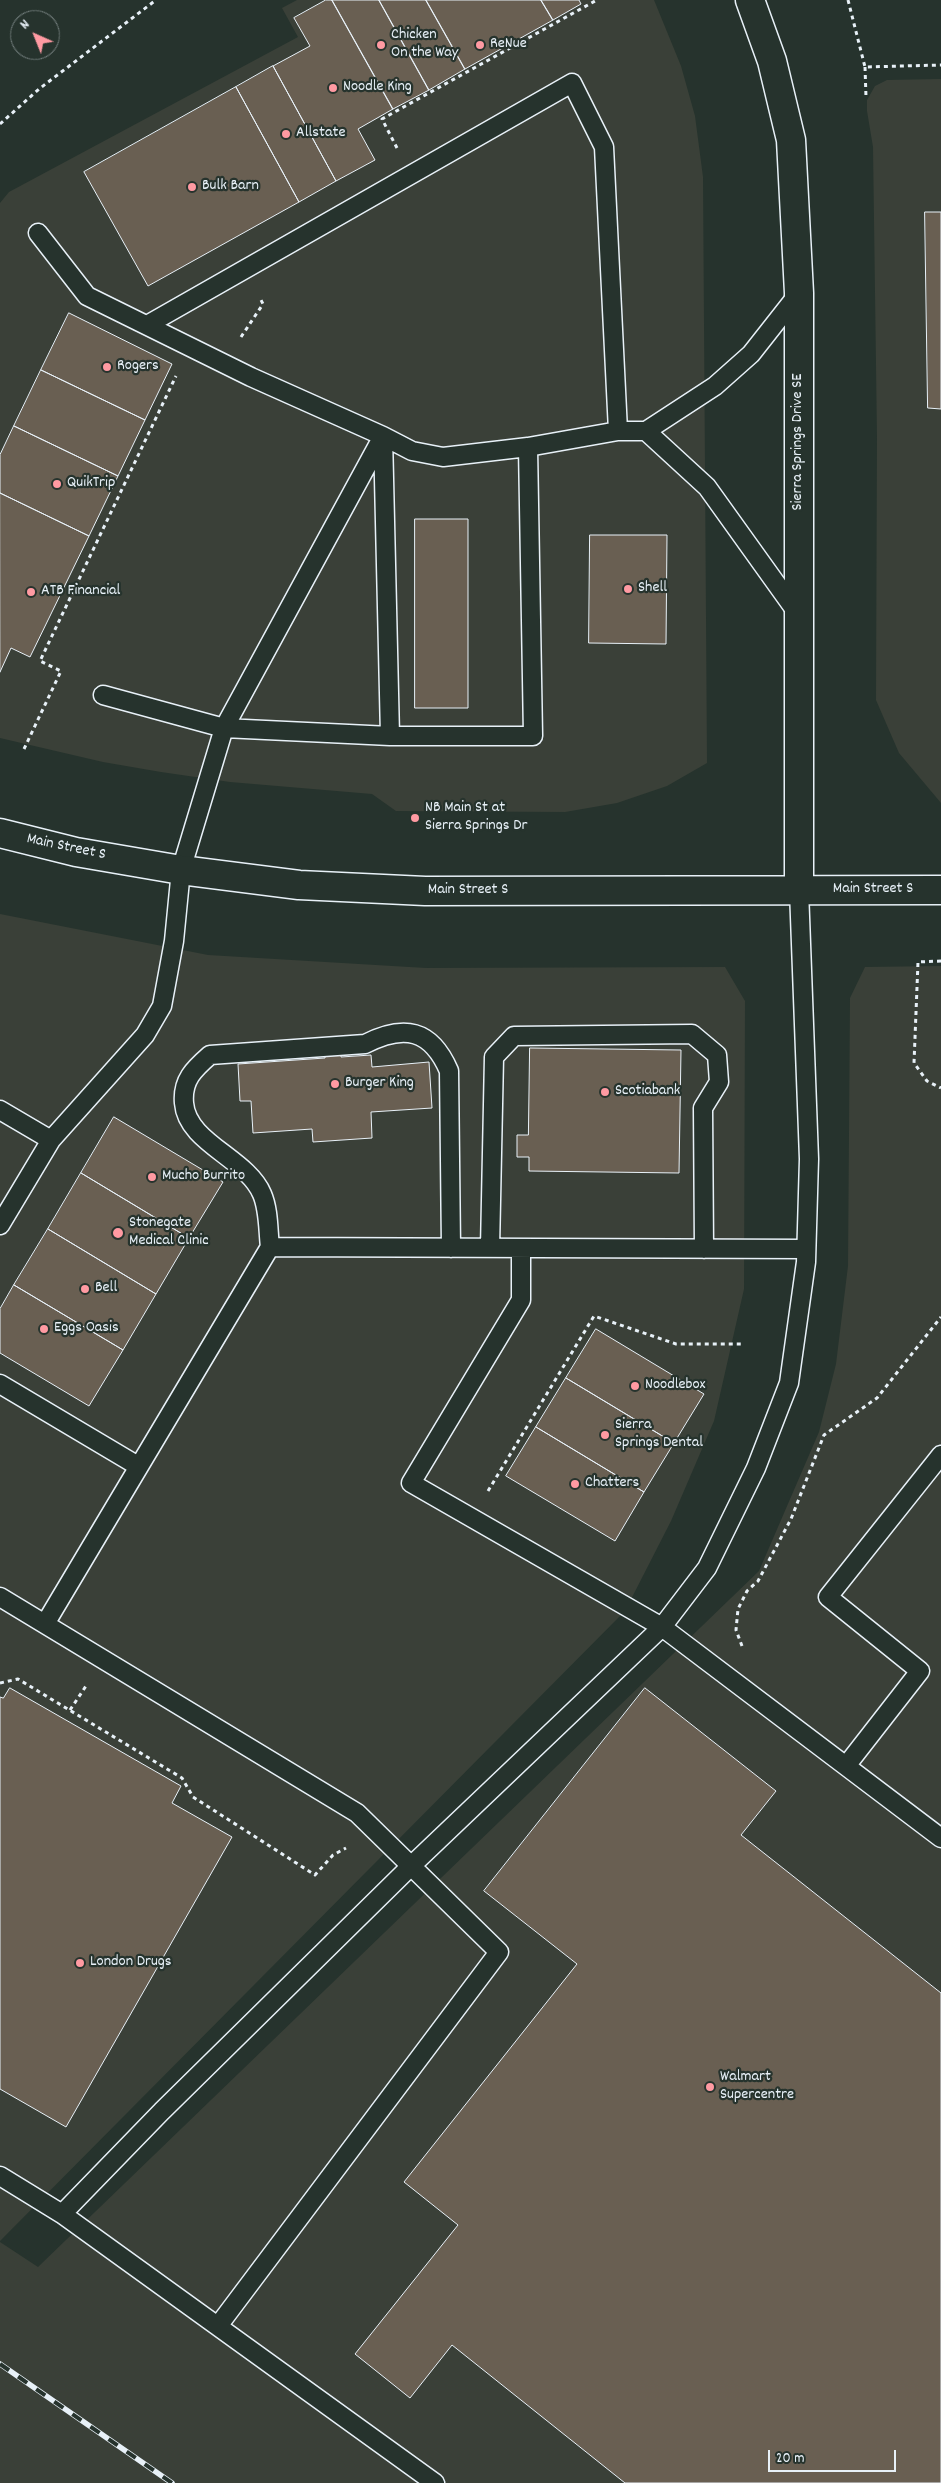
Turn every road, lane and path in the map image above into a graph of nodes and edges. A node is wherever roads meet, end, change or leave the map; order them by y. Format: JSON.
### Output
{"nodes":[{"id":1,"x":156,"y":0,"type":"edge"},
{"id":2,"x":750,"y":0,"type":"edge"},
{"id":3,"x":848,"y":0,"type":"edge"},
{"id":4,"x":596,"y":2,"type":"dead end"},
{"id":5,"x":941,"y":65,"type":"edge"},
{"id":6,"x":864,"y":67,"type":"junction"},
{"id":7,"x":866,"y":97,"type":"dead end"},
{"id":8,"x":0,"y":124,"type":"edge"},
{"id":9,"x":398,"y":150,"type":"dead end"},
{"id":10,"x":38,"y":233,"type":"dead end"},
{"id":11,"x":246,"y":269,"type":"junction"},
{"id":12,"x":799,"y":293,"type":"junction"},
{"id":13,"x":147,"y":325,"type":"junction"},
{"id":14,"x":225,"y":364,"type":"junction"},
{"id":15,"x":180,"y":369,"type":"dead end"},
{"id":16,"x":618,"y":430,"type":"junction"},
{"id":17,"x":646,"y":431,"type":"junction"},
{"id":18,"x":383,"y":436,"type":"junction"},
{"id":19,"x":528,"y":447,"type":"junction"},
{"id":20,"x":798,"y":614,"type":"junction"},
{"id":21,"x":103,"y":694,"type":"dead end"},
{"id":22,"x":224,"y":728,"type":"junction"},
{"id":23,"x":390,"y":736,"type":"junction"},
{"id":24,"x":24,"y":749,"type":"dead end"},
{"id":25,"x":0,"y":834,"type":"edge"},
{"id":26,"x":181,"y":870,"type":"junction"},
{"id":27,"x":800,"y":890,"type":"junction"},
{"id":28,"x":941,"y":890,"type":"edge"},
{"id":29,"x":941,"y":961,"type":"edge"},
{"id":30,"x":941,"y":1088,"type":"edge"},
{"id":31,"x":0,"y":1110,"type":"edge"},
{"id":32,"x":51,"y":1140,"type":"junction"},
{"id":33,"x":0,"y":1226,"type":"edge"},
{"id":34,"x":270,"y":1247,"type":"junction"},
{"id":35,"x":451,"y":1248,"type":"junction"},
{"id":36,"x":490,"y":1248,"type":"junction"},
{"id":37,"x":521,"y":1248,"type":"junction"},
{"id":38,"x":704,"y":1249,"type":"junction"},
{"id":39,"x":806,"y":1249,"type":"junction"},
{"id":40,"x":941,"y":1317,"type":"edge"},
{"id":41,"x":743,"y":1344,"type":"dead end"},
{"id":42,"x":0,"y":1384,"type":"edge"},
{"id":43,"x":941,"y":1455,"type":"edge"},
{"id":44,"x":138,"y":1466,"type":"junction"},
{"id":45,"x":495,"y":1495,"type":"dead end"},
{"id":46,"x":0,"y":1597,"type":"edge"},
{"id":47,"x":45,"y":1624,"type":"junction"},
{"id":48,"x":662,"y":1627,"type":"junction"},
{"id":49,"x":0,"y":1683,"type":"edge"},
{"id":50,"x":748,"y":1690,"type":"junction"},
{"id":51,"x":846,"y":1766,"type":"junction"},
{"id":52,"x":941,"y":1838,"type":"edge"},
{"id":53,"x":354,"y":1844,"type":"dead end"},
{"id":54,"x":411,"y":1866,"type":"junction"},
{"id":55,"x":0,"y":2176,"type":"edge"},
{"id":56,"x":62,"y":2214,"type":"junction"},
{"id":57,"x":218,"y":2326,"type":"junction"},
{"id":58,"x":435,"y":2483,"type":"edge"}],
"edges":[{"from":1,"to":8,"type":"path"},
{"from":2,"to":12,"type":"main road","name":"Sierra Springs Drive SE"},
{"from":3,"to":6,"type":"path"},
{"from":4,"to":9,"type":"path"},
{"from":5,"to":6,"type":"path"},
{"from":6,"to":7,"type":"path"},
{"from":10,"to":13,"type":"lane"},
{"from":11,"to":13,"type":"lane"},
{"from":11,"to":14,"type":"path"},
{"from":11,"to":16,"type":"lane"},
{"from":12,"to":17,"type":"lane"},
{"from":12,"to":20,"type":"main road","name":"Sierra Springs Drive SE"},
{"from":13,"to":14,"type":"lane"},
{"from":14,"to":18,"type":"lane"},
{"from":15,"to":24,"type":"path"},
{"from":16,"to":17,"type":"lane"},
{"from":16,"to":19,"type":"lane"},
{"from":17,"to":20,"type":"lane"},
{"from":18,"to":19,"type":"lane"},
{"from":18,"to":22,"type":"lane"},
{"from":18,"to":23,"type":"lane"},
{"from":19,"to":23,"type":"lane"},
{"from":20,"to":27,"type":"main road","name":"Sierra Springs Drive SE"},
{"from":21,"to":22,"type":"lane"},
{"from":22,"to":23,"type":"lane"},
{"from":22,"to":26,"type":"lane"},
{"from":25,"to":26,"type":"main road","name":"Main Street S"},
{"from":26,"to":27,"type":"main road","name":"Main Street S"},
{"from":26,"to":32,"type":"lane"},
{"from":27,"to":28,"type":"main road","name":"Main Street S"},
{"from":27,"to":39,"type":"lane"},
{"from":29,"to":30,"type":"path"},
{"from":31,"to":32,"type":"lane"},
{"from":32,"to":33,"type":"lane"},
{"from":34,"to":35,"type":"lane"},
{"from":34,"to":35,"type":"lane"},
{"from":34,"to":44,"type":"lane"},
{"from":35,"to":36,"type":"lane"},
{"from":36,"to":37,"type":"lane"},
{"from":36,"to":38,"type":"lane"},
{"from":37,"to":38,"type":"lane"},
{"from":37,"to":48,"type":"lane"},
{"from":38,"to":39,"type":"lane"},
{"from":39,"to":48,"type":"lane"},
{"from":40,"to":50,"type":"path"},
{"from":41,"to":45,"type":"path"},
{"from":42,"to":44,"type":"lane"},
{"from":43,"to":51,"type":"lane"},
{"from":44,"to":47,"type":"lane"},
{"from":46,"to":47,"type":"lane"},
{"from":47,"to":54,"type":"lane"},
{"from":48,"to":50,"type":"lane"},
{"from":48,"to":54,"type":"lane"},
{"from":49,"to":53,"type":"path"},
{"from":50,"to":51,"type":"lane"},
{"from":51,"to":52,"type":"lane"},
{"from":54,"to":56,"type":"lane"},
{"from":54,"to":57,"type":"lane"},
{"from":55,"to":56,"type":"lane"},
{"from":56,"to":57,"type":"lane"},
{"from":57,"to":58,"type":"lane"}]}
